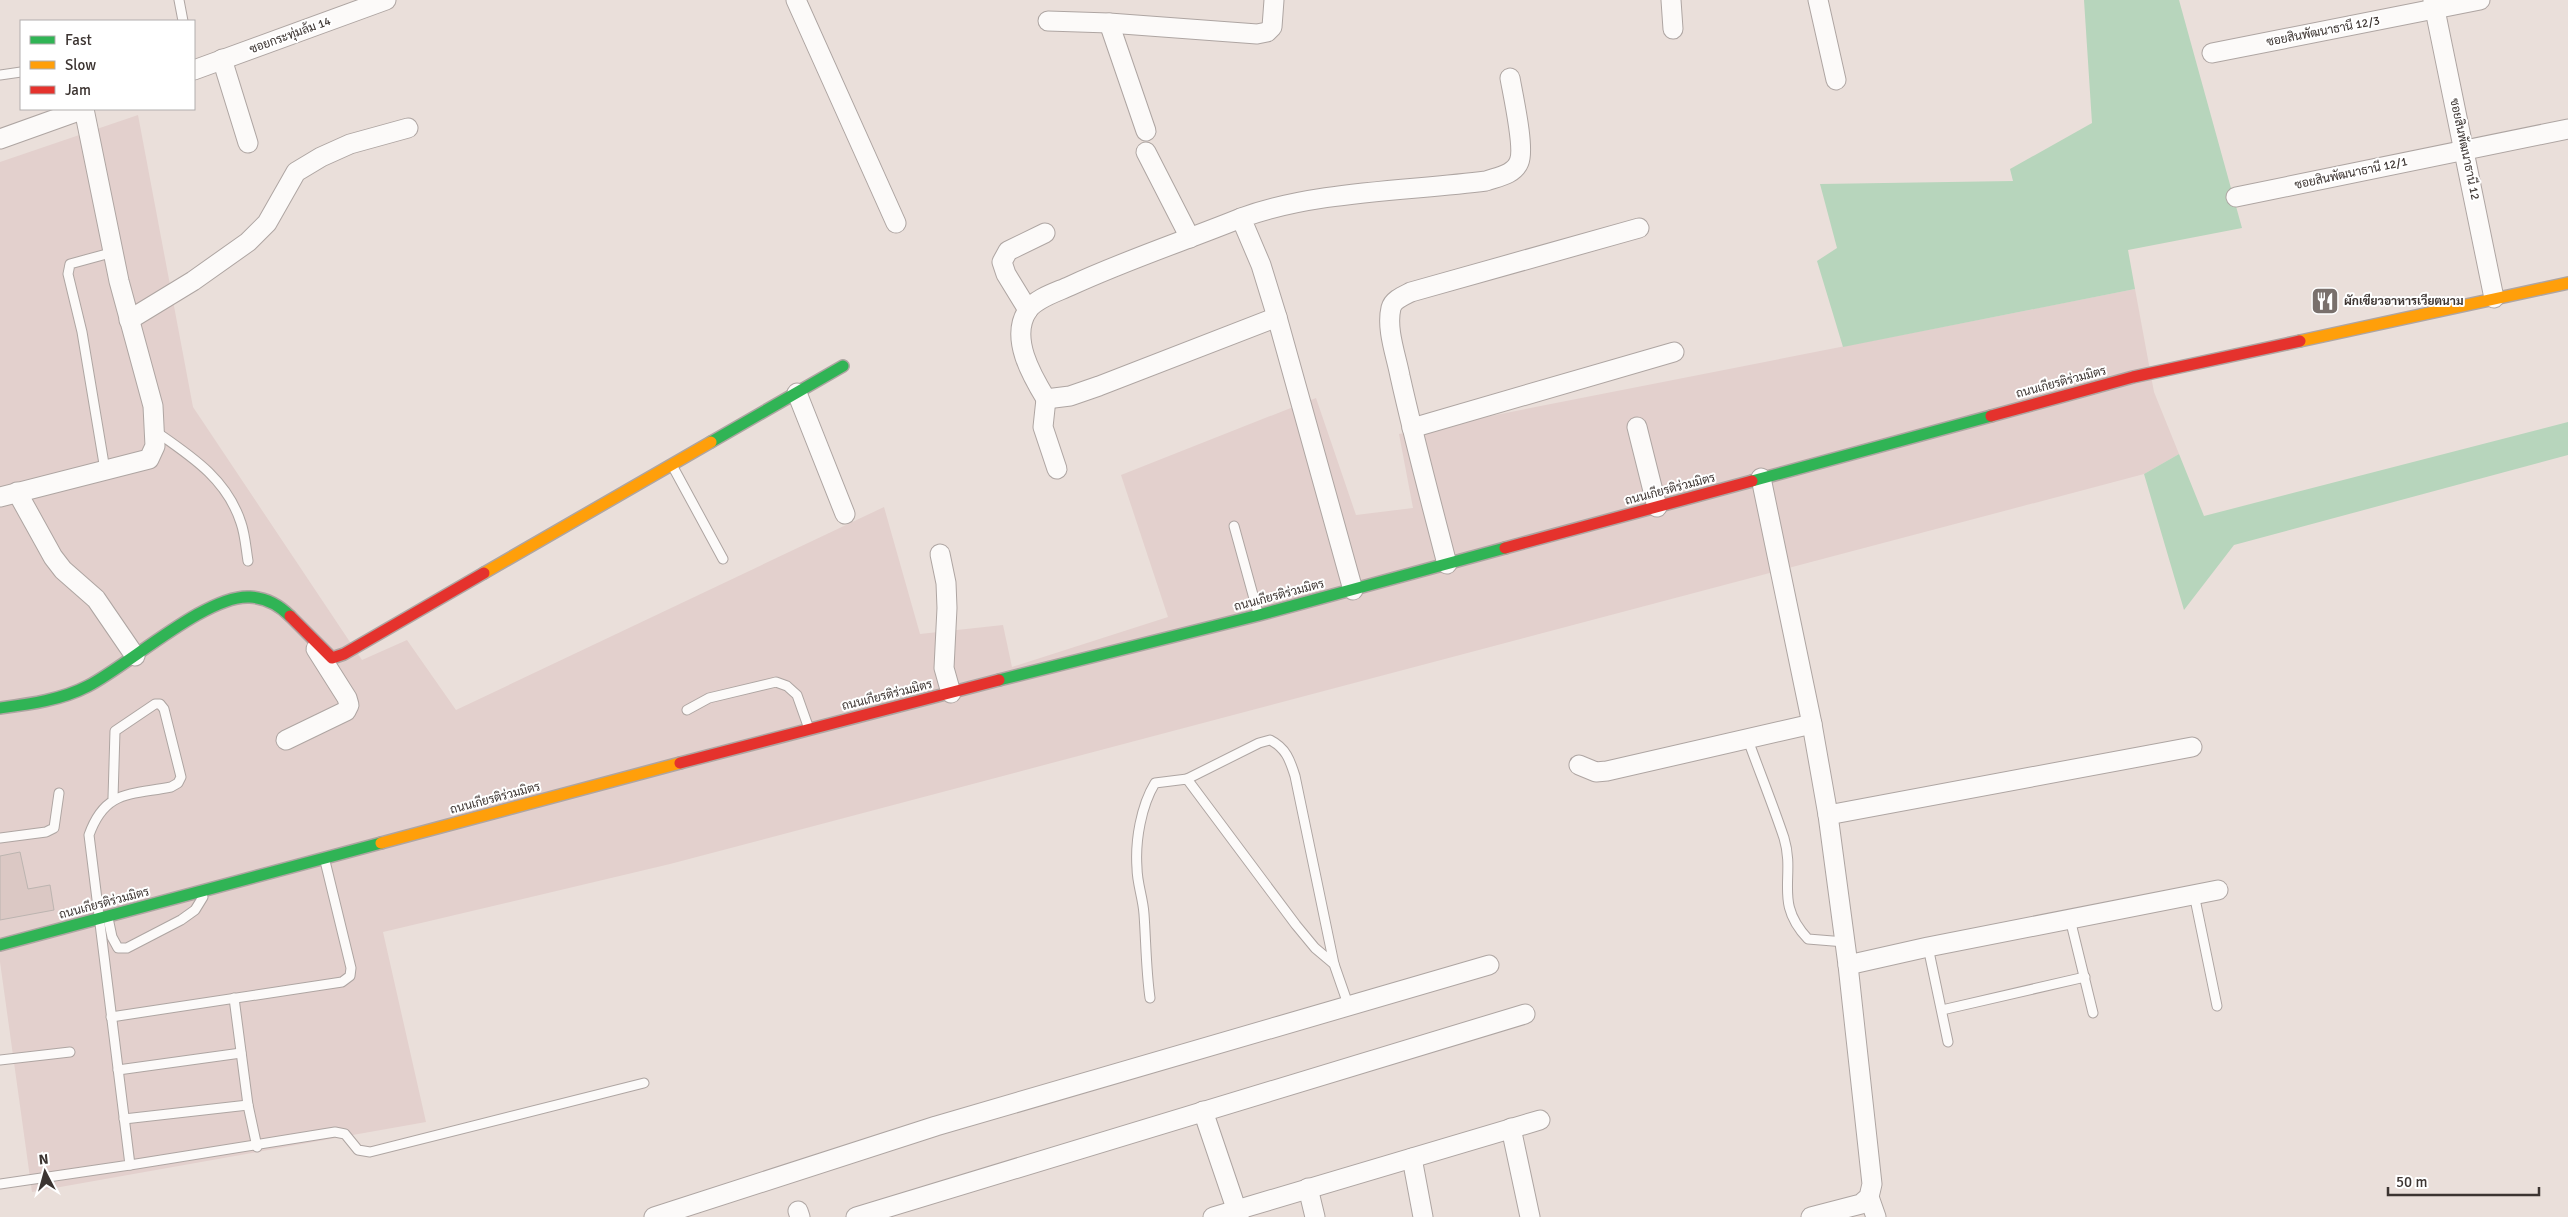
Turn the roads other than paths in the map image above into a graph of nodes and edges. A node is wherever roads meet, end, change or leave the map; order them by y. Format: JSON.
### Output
{"nodes":[{"id":1,"x":179,"y":0,"type":"edge"},
{"id":2,"x":386,"y":0,"type":"edge"},
{"id":3,"x":796,"y":0,"type":"edge"},
{"id":4,"x":1274,"y":0,"type":"edge"},
{"id":5,"x":1671,"y":0,"type":"edge"},
{"id":6,"x":1818,"y":0,"type":"edge"},
{"id":7,"x":2480,"y":0,"type":"edge"},
{"id":8,"x":2434,"y":4,"type":"edge"},
{"id":9,"x":183,"y":20,"type":"edge"},
{"id":10,"x":1048,"y":21,"type":"dead end"},
{"id":11,"x":1109,"y":23,"type":"junction"},
{"id":12,"x":1673,"y":29,"type":"dead end"},
{"id":13,"x":2212,"y":53,"type":"dead end"},
{"id":14,"x":222,"y":59,"type":"junction"},
{"id":15,"x":195,"y":65,"type":"edge"},
{"id":16,"x":20,"y":72,"type":"edge"},
{"id":17,"x":0,"y":75,"type":"edge"},
{"id":18,"x":1510,"y":78,"type":"dead end"},
{"id":19,"x":1836,"y":80,"type":"dead end"},
{"id":20,"x":78,"y":110,"type":"edge"},
{"id":21,"x":84,"y":110,"type":"edge"},
{"id":22,"x":58,"y":113,"type":"edge"},
{"id":23,"x":408,"y":128,"type":"dead end"},
{"id":24,"x":2568,"y":129,"type":"edge"},
{"id":25,"x":1146,"y":131,"type":"dead end"},
{"id":26,"x":0,"y":139,"type":"edge"},
{"id":27,"x":248,"y":143,"type":"dead end"},
{"id":28,"x":2465,"y":150,"type":"junction"},
{"id":29,"x":1146,"y":152,"type":"dead end"},
{"id":30,"x":2236,"y":197,"type":"dead end"},
{"id":31,"x":1240,"y":218,"type":"junction"},
{"id":32,"x":896,"y":222,"type":"dead end"},
{"id":33,"x":1640,"y":228,"type":"dead end"},
{"id":34,"x":1045,"y":234,"type":"dead end"},
{"id":35,"x":1190,"y":238,"type":"junction"},
{"id":36,"x":114,"y":252,"type":"junction"},
{"id":37,"x":2568,"y":283,"type":"edge"},
{"id":38,"x":2494,"y":298,"type":"junction"},
{"id":39,"x":1028,"y":310,"type":"junction"},
{"id":40,"x":1277,"y":317,"type":"junction"},
{"id":41,"x":129,"y":320,"type":"junction"},
{"id":42,"x":1674,"y":352,"type":"dead end"},
{"id":43,"x":843,"y":366,"type":"dead end"},
{"id":44,"x":797,"y":394,"type":"junction"},
{"id":45,"x":1046,"y":399,"type":"junction"},
{"id":46,"x":1637,"y":427,"type":"dead end"},
{"id":47,"x":1412,"y":428,"type":"junction"},
{"id":48,"x":154,"y":431,"type":"junction"},
{"id":49,"x":673,"y":466,"type":"junction"},
{"id":50,"x":1057,"y":469,"type":"dead end"},
{"id":51,"x":105,"y":470,"type":"junction"},
{"id":52,"x":1761,"y":478,"type":"junction"},
{"id":53,"x":9,"y":495,"type":"edge"},
{"id":54,"x":1657,"y":507,"type":"junction"},
{"id":55,"x":845,"y":514,"type":"dead end"},
{"id":56,"x":1234,"y":526,"type":"dead end"},
{"id":57,"x":940,"y":554,"type":"dead end"},
{"id":58,"x":723,"y":559,"type":"dead end"},
{"id":59,"x":248,"y":561,"type":"dead end"},
{"id":60,"x":1447,"y":564,"type":"junction"},
{"id":61,"x":1353,"y":590,"type":"junction"},
{"id":62,"x":1259,"y":615,"type":"junction"},
{"id":63,"x":309,"y":638,"type":"junction"},
{"id":64,"x":135,"y":656,"type":"junction"},
{"id":65,"x":951,"y":694,"type":"junction"},
{"id":66,"x":0,"y":708,"type":"edge"},
{"id":67,"x":687,"y":710,"type":"dead end"},
{"id":68,"x":1812,"y":724,"type":"junction"},
{"id":69,"x":809,"y":728,"type":"junction"},
{"id":70,"x":286,"y":740,"type":"dead end"},
{"id":71,"x":1748,"y":740,"type":"junction"},
{"id":72,"x":2192,"y":747,"type":"dead end"},
{"id":73,"x":1578,"y":765,"type":"dead end"},
{"id":74,"x":1187,"y":779,"type":"junction"},
{"id":75,"x":58,"y":793,"type":"dead end"},
{"id":76,"x":113,"y":798,"type":"junction"},
{"id":77,"x":1828,"y":815,"type":"junction"},
{"id":78,"x":0,"y":838,"type":"edge"},
{"id":79,"x":324,"y":858,"type":"junction"},
{"id":80,"x":207,"y":889,"type":"junction"},
{"id":81,"x":2218,"y":890,"type":"dead end"},
{"id":82,"x":2194,"y":894,"type":"junction"},
{"id":83,"x":103,"y":917,"type":"junction"},
{"id":84,"x":2070,"y":918,"type":"junction"},
{"id":85,"x":1845,"y":942,"type":"junction"},
{"id":86,"x":0,"y":945,"type":"edge"},
{"id":87,"x":1928,"y":947,"type":"junction"},
{"id":88,"x":1334,"y":964,"type":"junction"},
{"id":89,"x":1489,"y":965,"type":"dead end"},
{"id":90,"x":1848,"y":965,"type":"junction"},
{"id":91,"x":2086,"y":976,"type":"junction"},
{"id":92,"x":234,"y":998,"type":"junction"},
{"id":93,"x":1150,"y":998,"type":"dead end"},
{"id":94,"x":2217,"y":1006,"type":"dead end"},
{"id":95,"x":1349,"y":1007,"type":"junction"},
{"id":96,"x":1942,"y":1010,"type":"junction"},
{"id":97,"x":2093,"y":1013,"type":"dead end"},
{"id":98,"x":1525,"y":1014,"type":"dead end"},
{"id":99,"x":111,"y":1017,"type":"junction"},
{"id":100,"x":1948,"y":1042,"type":"dead end"},
{"id":101,"x":70,"y":1052,"type":"dead end"},
{"id":102,"x":241,"y":1053,"type":"junction"},
{"id":103,"x":0,"y":1060,"type":"edge"},
{"id":104,"x":118,"y":1070,"type":"junction"},
{"id":105,"x":644,"y":1083,"type":"dead end"},
{"id":106,"x":248,"y":1106,"type":"junction"},
{"id":107,"x":1203,"y":1111,"type":"junction"},
{"id":108,"x":124,"y":1119,"type":"junction"},
{"id":109,"x":1540,"y":1120,"type":"dead end"},
{"id":110,"x":1511,"y":1128,"type":"junction"},
{"id":111,"x":257,"y":1146,"type":"junction"},
{"id":112,"x":1412,"y":1158,"type":"junction"},
{"id":113,"x":130,"y":1165,"type":"junction"},
{"id":114,"x":0,"y":1184,"type":"edge"},
{"id":115,"x":1308,"y":1188,"type":"junction"},
{"id":116,"x":1869,"y":1197,"type":"junction"},
{"id":117,"x":1238,"y":1213,"type":"edge"},
{"id":118,"x":654,"y":1217,"type":"edge"},
{"id":119,"x":856,"y":1217,"type":"edge"},
{"id":120,"x":1213,"y":1217,"type":"edge"},
{"id":121,"x":1315,"y":1217,"type":"edge"},
{"id":122,"x":1423,"y":1217,"type":"edge"},
{"id":123,"x":1530,"y":1217,"type":"edge"},
{"id":124,"x":1811,"y":1217,"type":"edge"},
{"id":125,"x":1876,"y":1217,"type":"edge"}],
"edges":[{"from":1,"to":9,"type":"lane"},
{"from":2,"to":14,"type":"street","name":"ซอยกระทุ่มล้ม 14"},
{"from":3,"to":32,"type":"street"},
{"from":4,"to":11,"type":"street"},
{"from":5,"to":12,"type":"street"},
{"from":6,"to":19,"type":"street"},
{"from":7,"to":8,"type":"street","name":"ซอยสินพัฒนาธานี 12/3"},
{"from":8,"to":13,"type":"street","name":"ซอยสินพัฒนาธานี 12/3"},
{"from":8,"to":28,"type":"street","name":"ซอยสินพัฒนาธานี 12"},
{"from":10,"to":11,"type":"street"},
{"from":11,"to":25,"type":"street"},
{"from":14,"to":15,"type":"street","name":"ซอยกระทุ่มล้ม 14"},
{"from":14,"to":27,"type":"street"},
{"from":16,"to":17,"type":"lane"},
{"from":18,"to":31,"type":"street"},
{"from":20,"to":22,"type":"street"},
{"from":21,"to":36,"type":"street"},
{"from":22,"to":26,"type":"street"},
{"from":23,"to":41,"type":"street"},
{"from":24,"to":28,"type":"street","name":"ซอยสินพัฒนาธานี 12/1"},
{"from":28,"to":30,"type":"street","name":"ซอยสินพัฒนาธานี 12/1"},
{"from":28,"to":38,"type":"street","name":"ซอยสินพัฒนาธานี 12"},
{"from":29,"to":35,"type":"street"},
{"from":31,"to":35,"type":"street"},
{"from":31,"to":40,"type":"street"},
{"from":33,"to":47,"type":"street"},
{"from":34,"to":39,"type":"street"},
{"from":35,"to":39,"type":"street"},
{"from":36,"to":41,"type":"street"},
{"from":36,"to":51,"type":"lane"},
{"from":37,"to":38,"type":"street","name":"ถนนเกียรติร่วมมิตร"},
{"from":38,"to":52,"type":"street","name":"ถนนเกียรติร่วมมิตร"},
{"from":39,"to":45,"type":"street"},
{"from":40,"to":45,"type":"street"},
{"from":40,"to":61,"type":"street"},
{"from":41,"to":48,"type":"street"},
{"from":42,"to":47,"type":"street"},
{"from":43,"to":44,"type":"street"},
{"from":44,"to":49,"type":"street"},
{"from":44,"to":55,"type":"street"},
{"from":45,"to":50,"type":"street"},
{"from":46,"to":54,"type":"street"},
{"from":47,"to":60,"type":"street"},
{"from":48,"to":51,"type":"street"},
{"from":48,"to":59,"type":"lane"},
{"from":49,"to":58,"type":"lane"},
{"from":49,"to":63,"type":"street"},
{"from":51,"to":53,"type":"street"},
{"from":52,"to":54,"type":"street","name":"ถนนเกียรติร่วมมิตร"},
{"from":52,"to":68,"type":"street"},
{"from":53,"to":64,"type":"street"},
{"from":54,"to":60,"type":"street","name":"ถนนเกียรติร่วมมิตร"},
{"from":56,"to":62,"type":"lane"},
{"from":57,"to":65,"type":"street"},
{"from":60,"to":61,"type":"street","name":"ถนนเกียรติร่วมมิตร"},
{"from":61,"to":62,"type":"street","name":"ถนนเกียรติร่วมมิตร"},
{"from":62,"to":65,"type":"street","name":"ถนนเกียรติร่วมมิตร"},
{"from":63,"to":64,"type":"street"},
{"from":63,"to":70,"type":"street"},
{"from":64,"to":66,"type":"street"},
{"from":65,"to":69,"type":"street","name":"ถนนเกียรติร่วมมิตร"},
{"from":67,"to":69,"type":"lane"},
{"from":68,"to":71,"type":"street"},
{"from":68,"to":77,"type":"street"},
{"from":69,"to":79,"type":"street","name":"ถนนเกียรติร่วมมิตร"},
{"from":71,"to":73,"type":"street"},
{"from":71,"to":85,"type":"lane"},
{"from":72,"to":77,"type":"street"},
{"from":74,"to":88,"type":"lane"},
{"from":74,"to":88,"type":"lane"},
{"from":74,"to":93,"type":"lane"},
{"from":75,"to":78,"type":"lane"},
{"from":76,"to":76,"type":"lane"},
{"from":76,"to":83,"type":"lane"},
{"from":77,"to":85,"type":"street"},
{"from":79,"to":80,"type":"street","name":"ถนนเกียรติร่วมมิตร"},
{"from":79,"to":92,"type":"lane"},
{"from":80,"to":83,"type":"street","name":"ถนนเกียรติร่วมมิตร"},
{"from":80,"to":83,"type":"lane"},
{"from":81,"to":82,"type":"street"},
{"from":82,"to":84,"type":"street"},
{"from":82,"to":94,"type":"lane"},
{"from":83,"to":86,"type":"street","name":"ถนนเกียรติร่วมมิตร"},
{"from":83,"to":99,"type":"lane"},
{"from":84,"to":87,"type":"street"},
{"from":84,"to":91,"type":"lane"},
{"from":85,"to":90,"type":"street"},
{"from":87,"to":90,"type":"street"},
{"from":87,"to":96,"type":"lane"},
{"from":88,"to":95,"type":"lane"},
{"from":89,"to":95,"type":"street"},
{"from":90,"to":116,"type":"street"},
{"from":91,"to":96,"type":"lane"},
{"from":91,"to":97,"type":"lane"},
{"from":92,"to":99,"type":"lane"},
{"from":92,"to":102,"type":"lane"},
{"from":95,"to":118,"type":"street"},
{"from":96,"to":100,"type":"lane"},
{"from":98,"to":107,"type":"street"},
{"from":99,"to":104,"type":"lane"},
{"from":101,"to":103,"type":"lane"},
{"from":102,"to":104,"type":"lane"},
{"from":102,"to":106,"type":"lane"},
{"from":104,"to":108,"type":"lane"},
{"from":105,"to":111,"type":"lane"},
{"from":106,"to":108,"type":"lane"},
{"from":106,"to":111,"type":"lane"},
{"from":107,"to":117,"type":"street"},
{"from":107,"to":119,"type":"street"},
{"from":108,"to":113,"type":"lane"},
{"from":109,"to":110,"type":"street"},
{"from":110,"to":112,"type":"street"},
{"from":110,"to":123,"type":"street"},
{"from":111,"to":113,"type":"lane"},
{"from":112,"to":115,"type":"street"},
{"from":112,"to":122,"type":"street"},
{"from":113,"to":114,"type":"lane"},
{"from":115,"to":117,"type":"street"},
{"from":115,"to":121,"type":"street"},
{"from":116,"to":124,"type":"street"},
{"from":116,"to":125,"type":"street"},
{"from":117,"to":120,"type":"street"}]}
